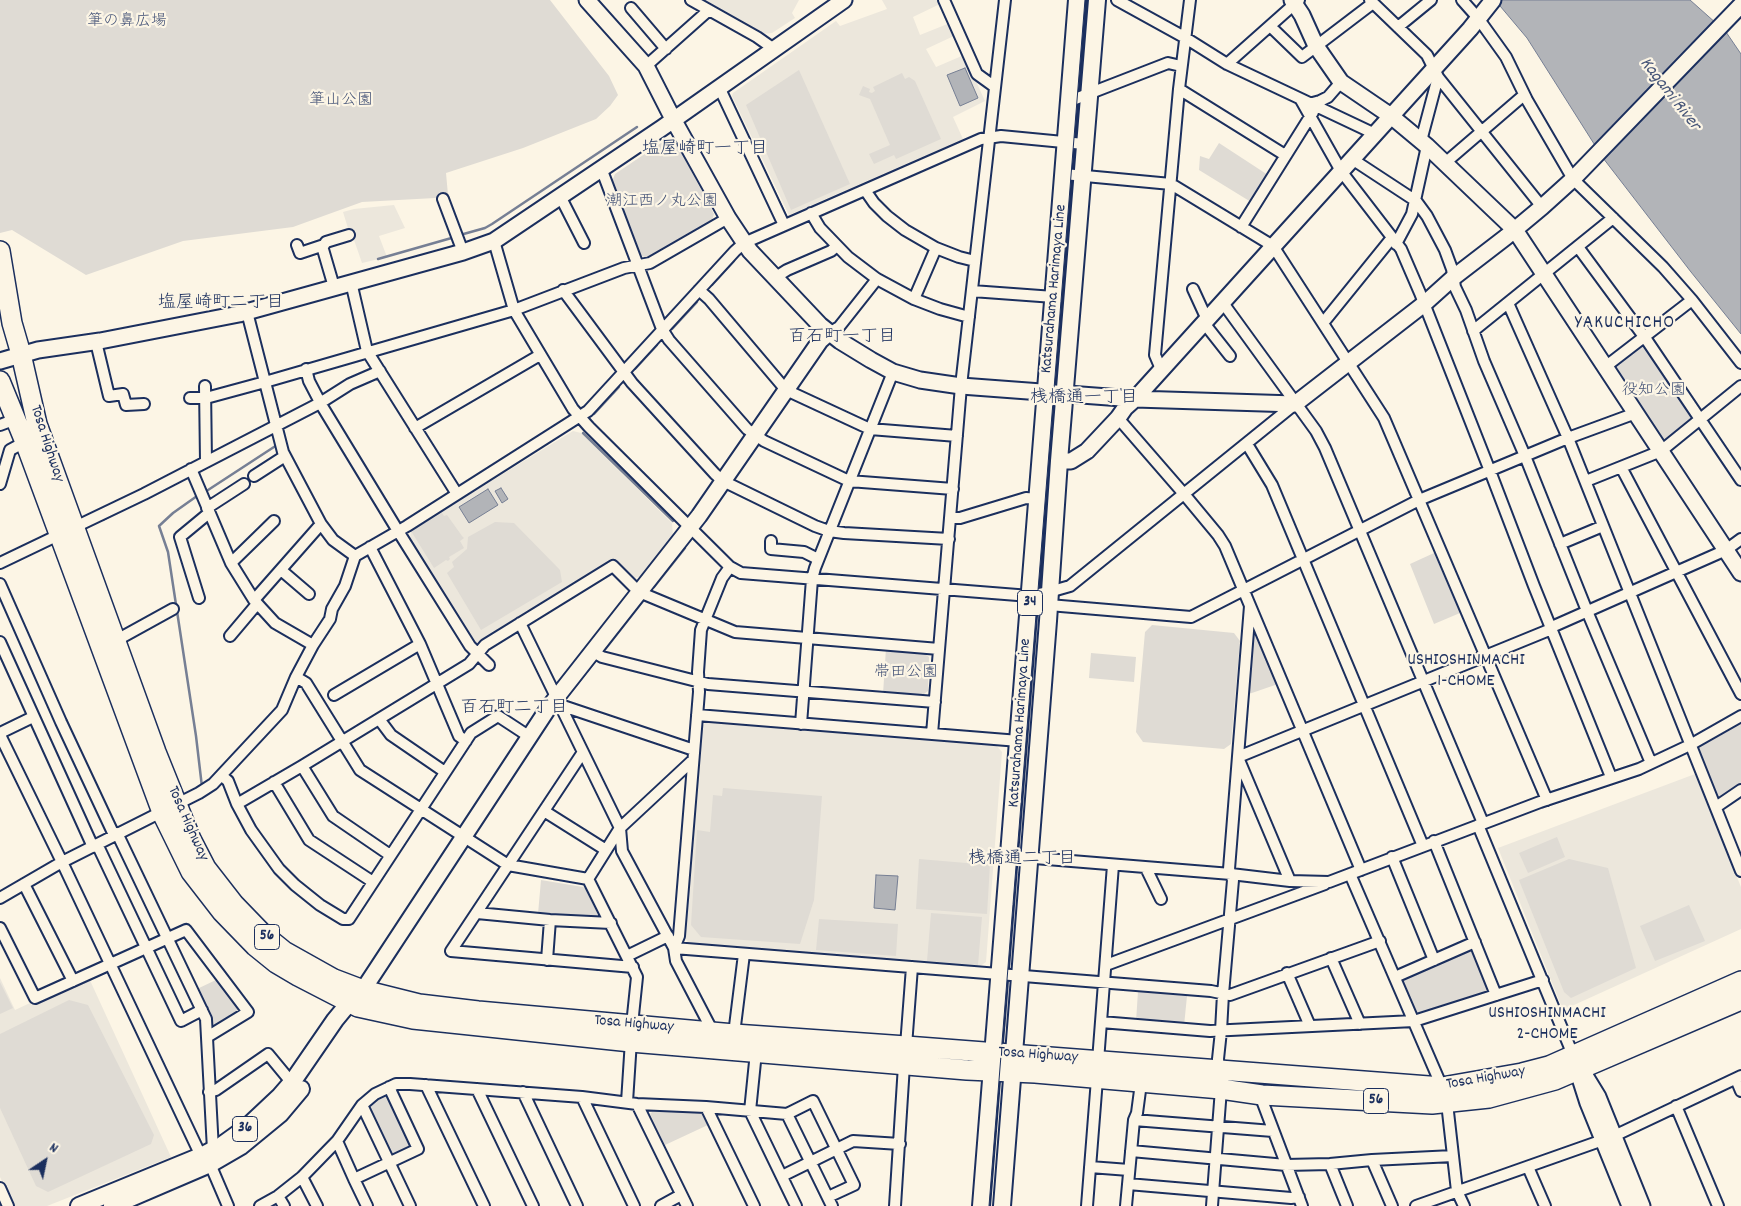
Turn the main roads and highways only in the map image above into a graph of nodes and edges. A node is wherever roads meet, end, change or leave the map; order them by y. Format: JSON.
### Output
{"nodes":[{"id":1,"x":1077,"y":0,"type":"edge"},
{"id":2,"x":1097,"y":0,"type":"edge"},
{"id":3,"x":0,"y":251,"type":"edge"},
{"id":4,"x":0,"y":381,"type":"edge"},
{"id":5,"x":8,"y":422,"type":"edge"},
{"id":6,"x":66,"y":531,"type":"junction"},
{"id":7,"x":169,"y":808,"type":"junction"},
{"id":8,"x":1741,"y":980,"type":"edge"},
{"id":9,"x":356,"y":1000,"type":"junction"},
{"id":10,"x":1741,"y":1000,"type":"edge"},
{"id":11,"x":631,"y":1033,"type":"junction"},
{"id":12,"x":994,"y":1062,"type":"junction"},
{"id":13,"x":1013,"y":1063,"type":"junction"},
{"id":14,"x":1578,"y":1065,"type":"junction"},
{"id":15,"x":1098,"y":1070,"type":"junction"},
{"id":16,"x":1444,"y":1095,"type":"junction"},
{"id":17,"x":208,"y":1157,"type":"junction"},
{"id":18,"x":117,"y":1205,"type":"edge"},
{"id":19,"x":79,"y":1206,"type":"edge"},
{"id":20,"x":981,"y":1206,"type":"edge"},
{"id":21,"x":1002,"y":1206,"type":"edge"}],
"edges":[{"from":1,"to":12,"type":"main road","name":"Katsurahama Harimaya Line","number":"34"},
{"from":2,"to":13,"type":"main road","name":"Katsurahama Harimaya Line","number":"34"},
{"from":3,"to":6,"type":"highway","name":"Tosa Highway","number":"56"},
{"from":4,"to":5,"type":"highway","name":"Tosa Highway","number":"56"},
{"from":5,"to":6,"type":"highway","name":"Tosa Highway","number":"56"},
{"from":6,"to":7,"type":"highway","name":"Tosa Highway","number":"56"},
{"from":6,"to":7,"type":"highway","name":"Tosa Highway","number":"56"},
{"from":7,"to":9,"type":"highway","name":"Tosa Highway","number":"56"},
{"from":8,"to":14,"type":"highway","name":"Tosa Highway","number":"56"},
{"from":9,"to":11,"type":"highway","name":"Tosa Highway","number":"56"},
{"from":9,"to":17,"type":"main road","number":"36"},
{"from":9,"to":17,"type":"main road","number":"36"},
{"from":10,"to":14,"type":"highway","name":"Tosa Highway","number":"56"},
{"from":11,"to":12,"type":"highway","name":"Tosa Highway","number":"56"},
{"from":11,"to":12,"type":"highway","name":"Tosa Highway","number":"56"},
{"from":12,"to":13,"type":"highway","name":"Tosa Highway","number":"56"},
{"from":12,"to":20,"type":"main road","name":"Katsurahama Harimaya Line","number":"34"},
{"from":13,"to":15,"type":"highway","name":"Tosa Highway","number":"56"},
{"from":13,"to":21,"type":"main road","name":"Katsurahama Harimaya Line","number":"34"},
{"from":14,"to":16,"type":"highway","name":"Tosa Highway","number":"56"},
{"from":15,"to":16,"type":"highway","name":"Tosa Highway","number":"56"},
{"from":15,"to":16,"type":"highway","name":"Tosa Highway","number":"56"},
{"from":17,"to":18,"type":"main road","number":"36"},
{"from":17,"to":19,"type":"main road","number":"36"}]}
